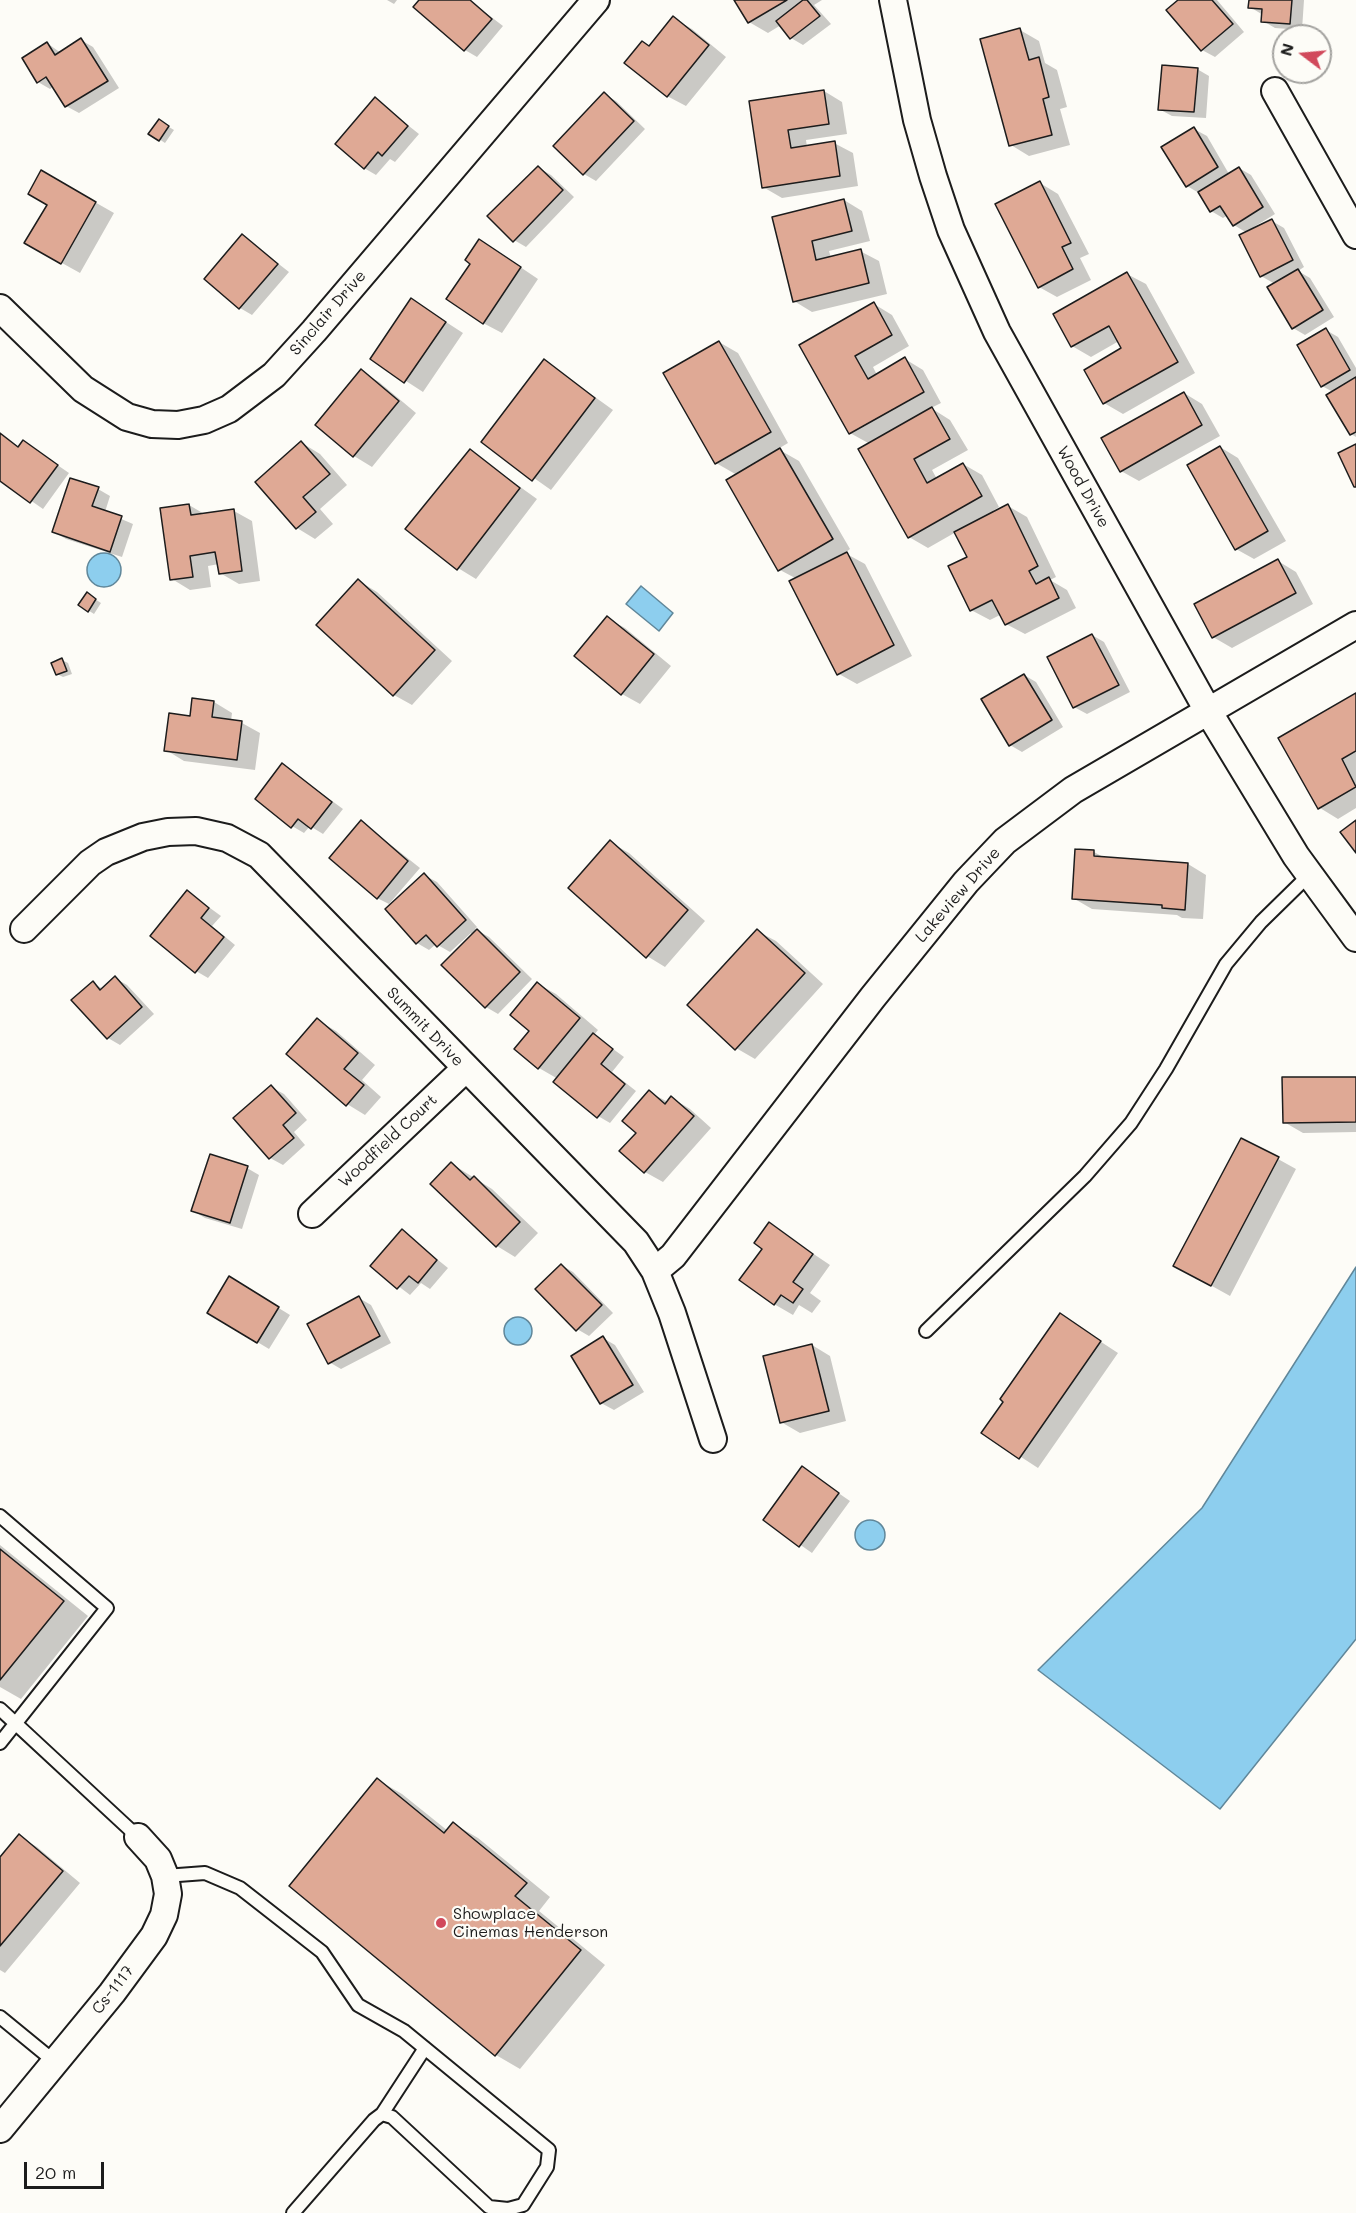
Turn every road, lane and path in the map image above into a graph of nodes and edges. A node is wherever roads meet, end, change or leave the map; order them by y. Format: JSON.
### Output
{"nodes":[{"id":1,"x":893,"y":0,"type":"edge"},
{"id":2,"x":592,"y":2,"type":"edge"},
{"id":3,"x":1275,"y":91,"type":"dead end"},
{"id":4,"x":1356,"y":235,"type":"edge"},
{"id":5,"x":0,"y":308,"type":"edge"},
{"id":6,"x":1356,"y":625,"type":"edge"},
{"id":7,"x":1208,"y":711,"type":"junction"},
{"id":8,"x":1310,"y":875,"type":"junction"},
{"id":9,"x":24,"y":929,"type":"dead end"},
{"id":10,"x":1356,"y":938,"type":"edge"},
{"id":11,"x":465,"y":1069,"type":"junction"},
{"id":12,"x":312,"y":1214,"type":"dead end"},
{"id":13,"x":655,"y":1271,"type":"junction"},
{"id":14,"x":926,"y":1331,"type":"dead end"},
{"id":15,"x":712,"y":1439,"type":"dead end"},
{"id":16,"x":0,"y":1516,"type":"edge"},
{"id":17,"x":0,"y":1709,"type":"edge"},
{"id":18,"x":17,"y":1723,"type":"junction"},
{"id":19,"x":0,"y":1743,"type":"edge"},
{"id":20,"x":138,"y":1838,"type":"joint"},
{"id":21,"x":165,"y":1876,"type":"junction"},
{"id":22,"x":0,"y":2017,"type":"edge"},
{"id":23,"x":425,"y":2048,"type":"junction"},
{"id":24,"x":55,"y":2062,"type":"junction"},
{"id":25,"x":382,"y":2114,"type":"junction"},
{"id":26,"x":0,"y":2129,"type":"edge"},
{"id":27,"x":293,"y":2213,"type":"edge"}],
"edges":[{"from":1,"to":7,"type":"street","name":"Wood Drive"},
{"from":2,"to":5,"type":"street","name":"Sinclair Drive"},
{"from":3,"to":4,"type":"street"},
{"from":6,"to":7,"type":"street","name":"Lakeview Drive"},
{"from":7,"to":8,"type":"street","name":"Wood Drive"},
{"from":7,"to":13,"type":"street","name":"Lakeview Drive"},
{"from":8,"to":10,"type":"street","name":"Wood Drive"},
{"from":8,"to":14,"type":"lane"},
{"from":9,"to":11,"type":"street","name":"Summit Drive"},
{"from":11,"to":12,"type":"street","name":"Woodfield Court"},
{"from":11,"to":13,"type":"street","name":"Summit Drive"},
{"from":13,"to":15,"type":"street","name":"Summit Drive"},
{"from":16,"to":18,"type":"lane"},
{"from":17,"to":18,"type":"lane"},
{"from":18,"to":19,"type":"lane"},
{"from":18,"to":20,"type":"lane"},
{"from":20,"to":21,"type":"street","name":"Cs-1117"},
{"from":21,"to":23,"type":"lane"},
{"from":21,"to":24,"type":"street","name":"Cs-1117"},
{"from":22,"to":24,"type":"lane"},
{"from":23,"to":25,"type":"lane"},
{"from":23,"to":25,"type":"lane"},
{"from":24,"to":26,"type":"street","name":"Cs-1117"},
{"from":25,"to":27,"type":"lane"}]}
